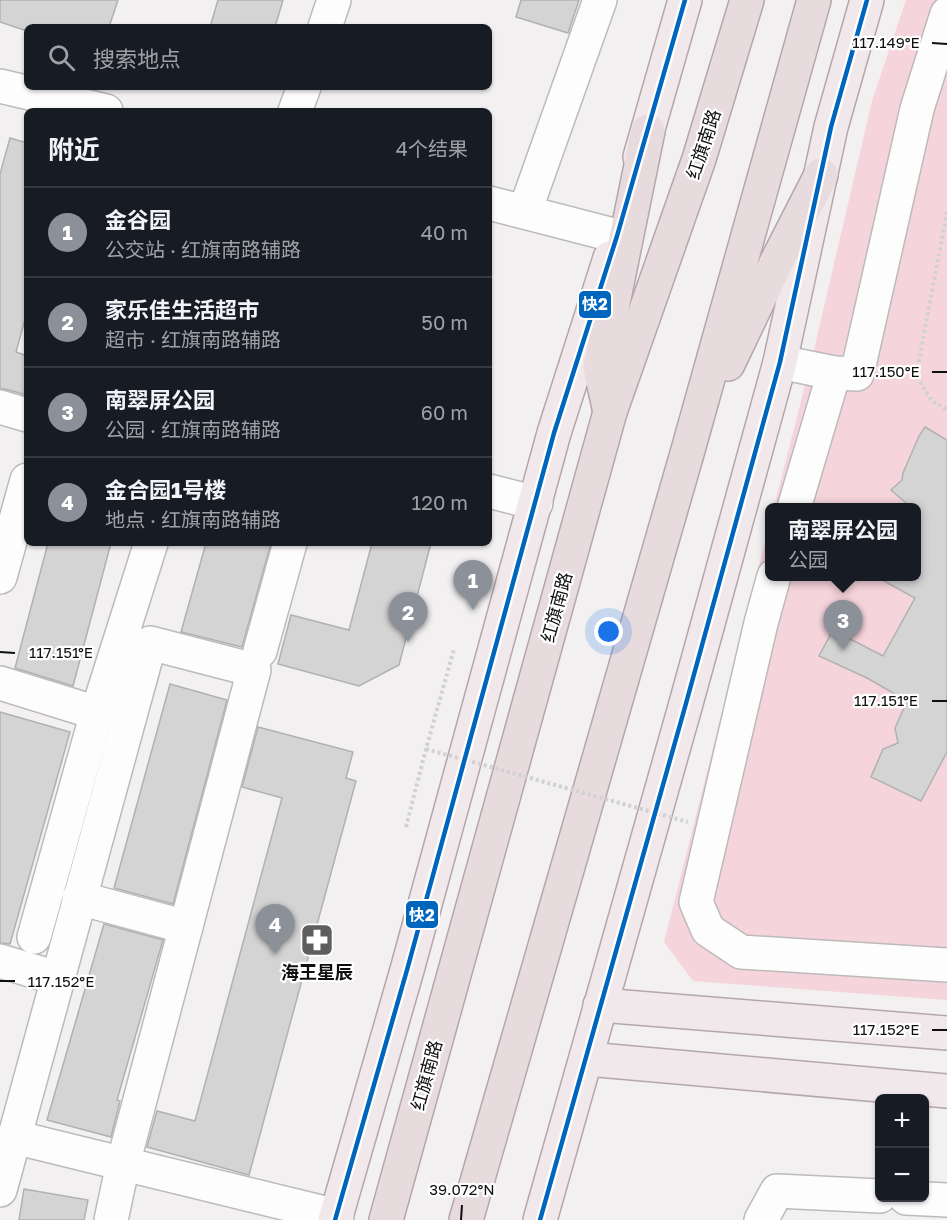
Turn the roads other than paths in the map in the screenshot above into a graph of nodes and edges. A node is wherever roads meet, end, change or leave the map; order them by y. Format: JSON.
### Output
{"nodes":[{"id":1,"x":334,"y":0,"type":"edge"},
{"id":2,"x":600,"y":0,"type":"edge"},
{"id":3,"x":685,"y":0,"type":"edge"},
{"id":4,"x":747,"y":0,"type":"edge"},
{"id":5,"x":814,"y":0,"type":"edge"},
{"id":6,"x":867,"y":0,"type":"edge"},
{"id":7,"x":947,"y":14,"type":"edge"},
{"id":8,"x":326,"y":24,"type":"edge"},
{"id":9,"x":0,"y":86,"type":"edge"},
{"id":10,"x":303,"y":90,"type":"edge"},
{"id":11,"x":93,"y":108,"type":"edge"},
{"id":12,"x":296,"y":108,"type":"edge"},
{"id":13,"x":648,"y":132,"type":"junction"},
{"id":14,"x":821,"y":175,"type":"junction"},
{"id":15,"x":492,"y":204,"type":"edge"},
{"id":16,"x":525,"y":211,"type":"junction"},
{"id":17,"x":617,"y":236,"type":"junction"},
{"id":18,"x":780,"y":362,"type":"junction"},
{"id":19,"x":834,"y":373,"type":"junction"},
{"id":20,"x":0,"y":408,"type":"edge"},
{"id":21,"x":610,"y":412,"type":"junction"},
{"id":22,"x":24,"y":414,"type":"edge"},
{"id":23,"x":688,"y":450,"type":"junction"},
{"id":24,"x":24,"y":491,"type":"edge"},
{"id":25,"x":492,"y":492,"type":"edge"},
{"id":26,"x":536,"y":503,"type":"junction"},
{"id":27,"x":795,"y":503,"type":"edge"},
{"id":28,"x":150,"y":546,"type":"edge"},
{"id":29,"x":289,"y":546,"type":"edge"},
{"id":30,"x":0,"y":578,"type":"edge"},
{"id":31,"x":772,"y":581,"type":"edge"},
{"id":32,"x":260,"y":651,"type":"dead end"},
{"id":33,"x":0,"y":683,"type":"edge"},
{"id":34,"x":97,"y":713,"type":"junction"},
{"id":35,"x":79,"y":898,"type":"junction"},
{"id":36,"x":186,"y":927,"type":"junction"},
{"id":37,"x":34,"y":937,"type":"dead end"},
{"id":38,"x":0,"y":962,"type":"edge"},
{"id":39,"x":947,"y":965,"type":"edge"},
{"id":40,"x":57,"y":978,"type":"junction"},
{"id":41,"x":600,"y":1005,"type":"junction"},
{"id":42,"x":947,"y":1033,"type":"edge"},
{"id":43,"x":586,"y":1059,"type":"junction"},
{"id":44,"x":13,"y":1091,"type":"edge"},
{"id":45,"x":947,"y":1091,"type":"edge"},
{"id":46,"x":14,"y":1137,"type":"junction"},
{"id":47,"x":123,"y":1164,"type":"junction"},
{"id":48,"x":0,"y":1190,"type":"edge"},
{"id":49,"x":875,"y":1196,"type":"edge"},
{"id":50,"x":929,"y":1199,"type":"edge"},
{"id":51,"x":947,"y":1200,"type":"edge"},
{"id":52,"x":336,"y":1218,"type":"edge"},
{"id":53,"x":111,"y":1220,"type":"edge"},
{"id":54,"x":386,"y":1220,"type":"edge"},
{"id":55,"x":466,"y":1220,"type":"edge"},
{"id":56,"x":540,"y":1220,"type":"edge"},
{"id":57,"x":761,"y":1220,"type":"edge"}],
"edges":[{"from":1,"to":8,"type":"street"},
{"from":2,"to":16,"type":"street"},
{"from":3,"to":13,"type":"main road"},
{"from":4,"to":21,"type":"highway","name":"红旗南路"},
{"from":5,"to":23,"type":"highway"},
{"from":6,"to":14,"type":"main road"},
{"from":7,"to":19,"type":"street"},
{"from":9,"to":11,"type":"street"},
{"from":10,"to":12,"type":"street"},
{"from":13,"to":17,"type":"main road"},
{"from":13,"to":21,"type":"highway"},
{"from":14,"to":18,"type":"main road"},
{"from":14,"to":23,"type":"highway"},
{"from":15,"to":16,"type":"street"},
{"from":16,"to":17,"type":"street"},
{"from":17,"to":26,"type":"main road"},
{"from":18,"to":19,"type":"street"},
{"from":18,"to":41,"type":"main road"},
{"from":19,"to":27,"type":"street"},
{"from":20,"to":22,"type":"street"},
{"from":21,"to":54,"type":"highway","name":"红旗南路"},
{"from":23,"to":55,"type":"highway"},
{"from":24,"to":30,"type":"street"},
{"from":25,"to":26,"type":"street"},
{"from":26,"to":52,"type":"main road"},
{"from":28,"to":34,"type":"street"},
{"from":29,"to":32,"type":"street"},
{"from":31,"to":39,"type":"street"},
{"from":33,"to":34,"type":"street"},
{"from":34,"to":37,"type":"street"},
{"from":35,"to":36,"type":"street"},
{"from":35,"to":36,"type":"street"},
{"from":35,"to":40,"type":"street"},
{"from":36,"to":47,"type":"street"},
{"from":38,"to":40,"type":"street"},
{"from":40,"to":44,"type":"street"},
{"from":41,"to":42,"type":"main road"},
{"from":41,"to":43,"type":"main road"},
{"from":43,"to":45,"type":"main road"},
{"from":43,"to":56,"type":"main road"},
{"from":44,"to":46,"type":"street"},
{"from":46,"to":47,"type":"street"},
{"from":46,"to":48,"type":"street"},
{"from":47,"to":52,"type":"street"},
{"from":47,"to":53,"type":"street"},
{"from":49,"to":57,"type":"street"},
{"from":50,"to":51,"type":"street"}]}
